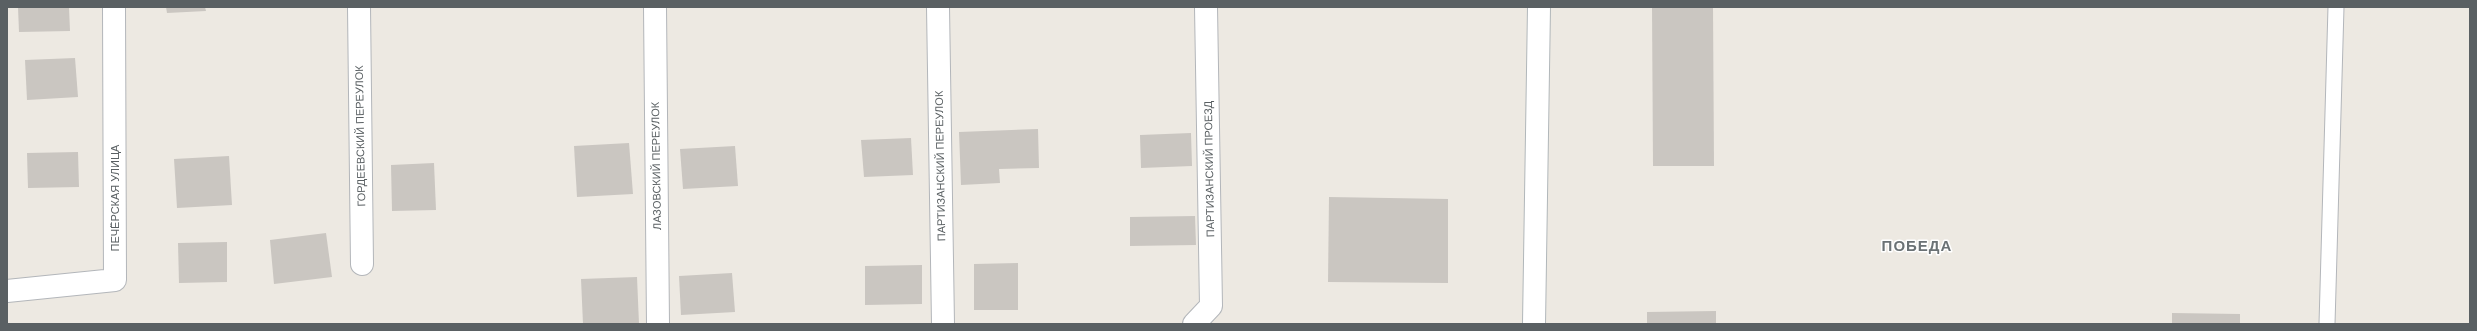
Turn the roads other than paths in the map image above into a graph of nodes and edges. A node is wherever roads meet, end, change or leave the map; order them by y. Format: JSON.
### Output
{"nodes":[{"id":1,"x":114,"y":7,"type":"edge"},
{"id":2,"x":359,"y":7,"type":"edge"},
{"id":3,"x":655,"y":7,"type":"edge"},
{"id":4,"x":938,"y":7,"type":"edge"},
{"id":5,"x":1206,"y":7,"type":"edge"},
{"id":6,"x":1539,"y":7,"type":"edge"},
{"id":7,"x":2336,"y":7,"type":"edge"},
{"id":8,"x":362,"y":264,"type":"dead end"},
{"id":9,"x":7,"y":291,"type":"edge"},
{"id":10,"x":658,"y":324,"type":"edge"},
{"id":11,"x":943,"y":324,"type":"edge"},
{"id":12,"x":1194,"y":324,"type":"edge"},
{"id":13,"x":1534,"y":324,"type":"edge"},
{"id":14,"x":2327,"y":324,"type":"edge"}],
"edges":[{"from":1,"to":9,"type":"street","name":"ПЕЧЁРСКАЯ УЛИЦА"},
{"from":2,"to":8,"type":"street","name":"ГОРДЕЕВСКИЙ ПЕРЕУЛОК"},
{"from":3,"to":10,"type":"street","name":"ЛАЗОВСКИЙ ПЕРЕУЛОК"},
{"from":4,"to":11,"type":"street","name":"ПАРТИЗАНСКИЙ ПЕРЕУЛОК"},
{"from":5,"to":12,"type":"street","name":"ПАРТИЗАНСКИЙ ПРОЕЗД"},
{"from":6,"to":13,"type":"street"},
{"from":7,"to":14,"type":"lane"}]}
